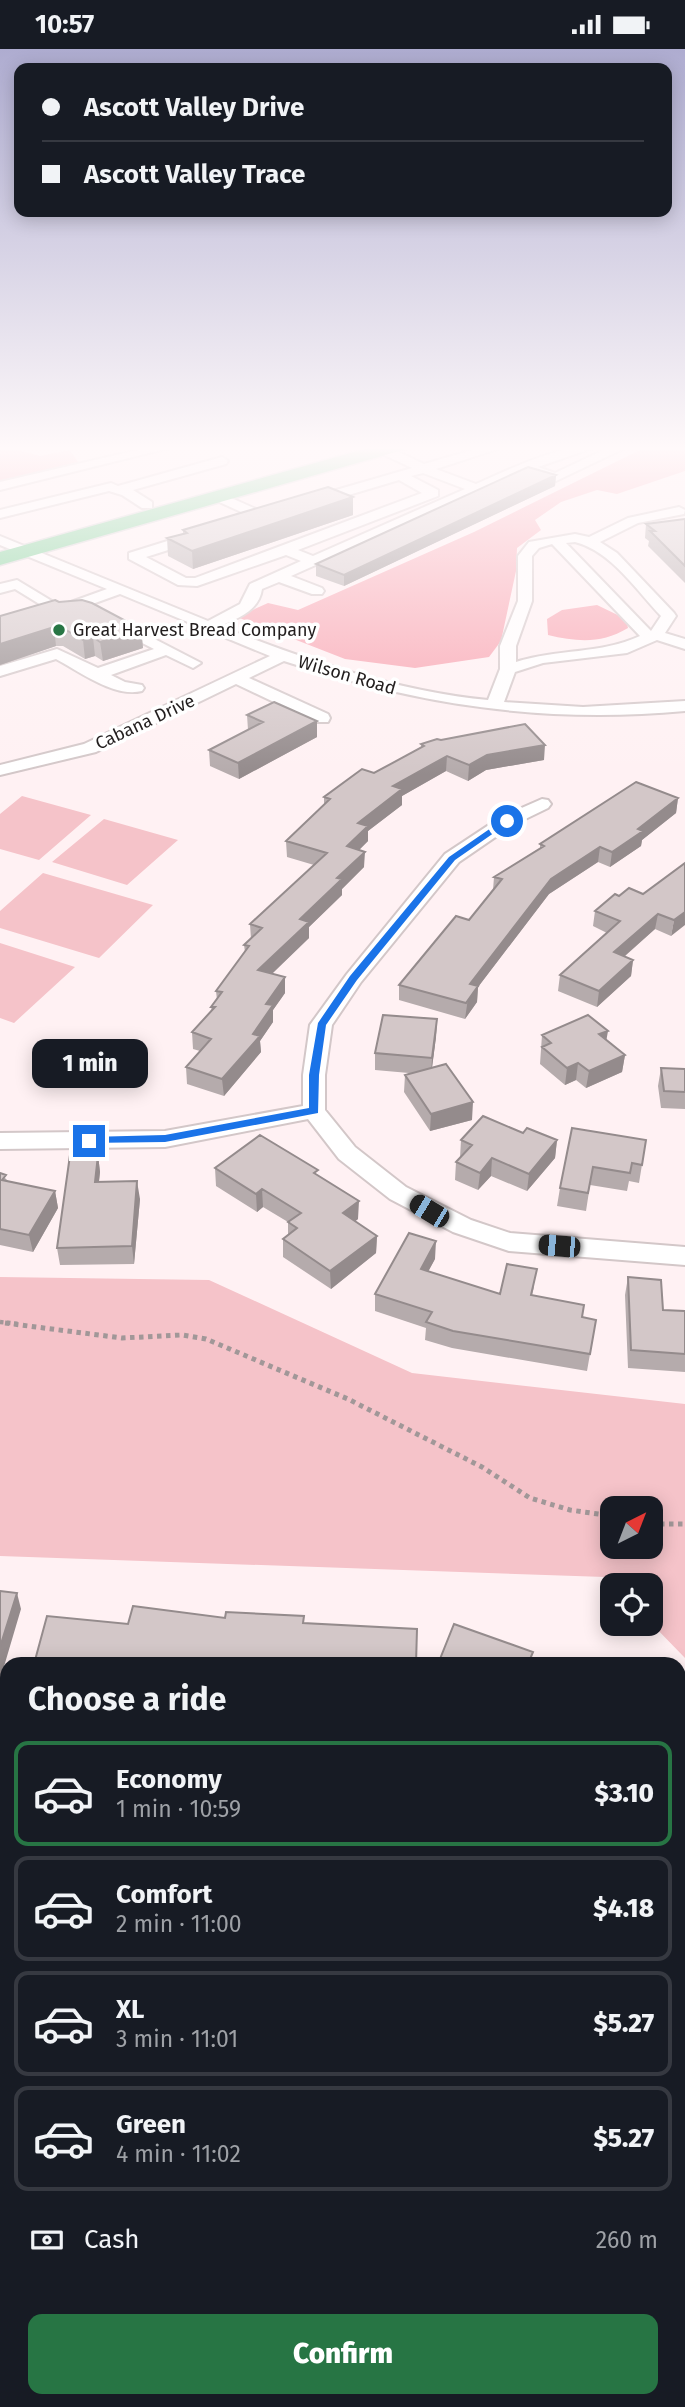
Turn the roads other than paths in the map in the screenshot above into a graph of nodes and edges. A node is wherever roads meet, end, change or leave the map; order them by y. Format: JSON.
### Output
{"nodes":[{"id":1,"x":39,"y":555,"type":"edge"},
{"id":2,"x":137,"y":555,"type":"edge"},
{"id":3,"x":272,"y":555,"type":"edge"},
{"id":4,"x":298,"y":555,"type":"edge"},
{"id":5,"x":327,"y":555,"type":"edge"},
{"id":6,"x":526,"y":555,"type":"edge"},
{"id":7,"x":571,"y":555,"type":"edge"},
{"id":8,"x":611,"y":555,"type":"edge"},
{"id":9,"x":313,"y":561,"type":"junction"},
{"id":10,"x":279,"y":576,"type":"junction"},
{"id":11,"x":0,"y":589,"type":"edge"},
{"id":12,"x":120,"y":589,"type":"junction"},
{"id":13,"x":317,"y":591,"type":"dead end"},
{"id":14,"x":78,"y":605,"type":"junction"},
{"id":15,"x":59,"y":612,"type":"junction"},
{"id":16,"x":34,"y":620,"type":"edge"},
{"id":17,"x":209,"y":626,"type":"junction"},
{"id":18,"x":653,"y":637,"type":"junction"},
{"id":19,"x":685,"y":644,"type":"edge"},
{"id":20,"x":167,"y":650,"type":"junction"},
{"id":21,"x":283,"y":656,"type":"junction"},
{"id":22,"x":193,"y":663,"type":"dead end"},
{"id":23,"x":508,"y":669,"type":"junction"},
{"id":24,"x":0,"y":671,"type":"edge"},
{"id":25,"x":97,"y":674,"type":"junction"},
{"id":26,"x":237,"y":679,"type":"junction"},
{"id":27,"x":136,"y":688,"type":"dead end"},
{"id":28,"x":494,"y":706,"type":"junction"},
{"id":29,"x":685,"y":706,"type":"edge"},
{"id":30,"x":322,"y":718,"type":"dead end"},
{"id":31,"x":0,"y":770,"type":"edge"},
{"id":32,"x":542,"y":804,"type":"dead end"},
{"id":33,"x":314,"y":1111,"type":"junction"},
{"id":34,"x":0,"y":1141,"type":"edge"},
{"id":35,"x":685,"y":1256,"type":"edge"}],
"edges":[{"from":1,"to":12,"type":"street","name":"Wilson Road"},
{"from":2,"to":3,"type":"street"},
{"from":4,"to":9,"type":"street"},
{"from":5,"to":9,"type":"street"},
{"from":6,"to":23,"type":"street"},
{"from":7,"to":18,"type":"street"},
{"from":8,"to":18,"type":"street"},
{"from":9,"to":10,"type":"street"},
{"from":10,"to":13,"type":"street"},
{"from":10,"to":17,"type":"street"},
{"from":11,"to":15,"type":"street"},
{"from":12,"to":14,"type":"street"},
{"from":12,"to":17,"type":"street","name":"Wilson Road"},
{"from":14,"to":15,"type":"street"},
{"from":14,"to":20,"type":"street"},
{"from":15,"to":16,"type":"street"},
{"from":17,"to":21,"type":"street","name":"Wilson Road"},
{"from":18,"to":19,"type":"street"},
{"from":18,"to":23,"type":"street"},
{"from":20,"to":22,"type":"street"},
{"from":20,"to":25,"type":"street"},
{"from":21,"to":26,"type":"street","name":"Cabana Drive"},
{"from":21,"to":28,"type":"street","name":"Wilson Road"},
{"from":23,"to":28,"type":"street"},
{"from":24,"to":25,"type":"street"},
{"from":25,"to":27,"type":"street"},
{"from":26,"to":30,"type":"street"},
{"from":26,"to":31,"type":"street","name":"Cabana Drive"},
{"from":28,"to":29,"type":"street","name":"Wilson Road"},
{"from":32,"to":33,"type":"street"},
{"from":33,"to":34,"type":"street"},
{"from":33,"to":35,"type":"street"}]}
